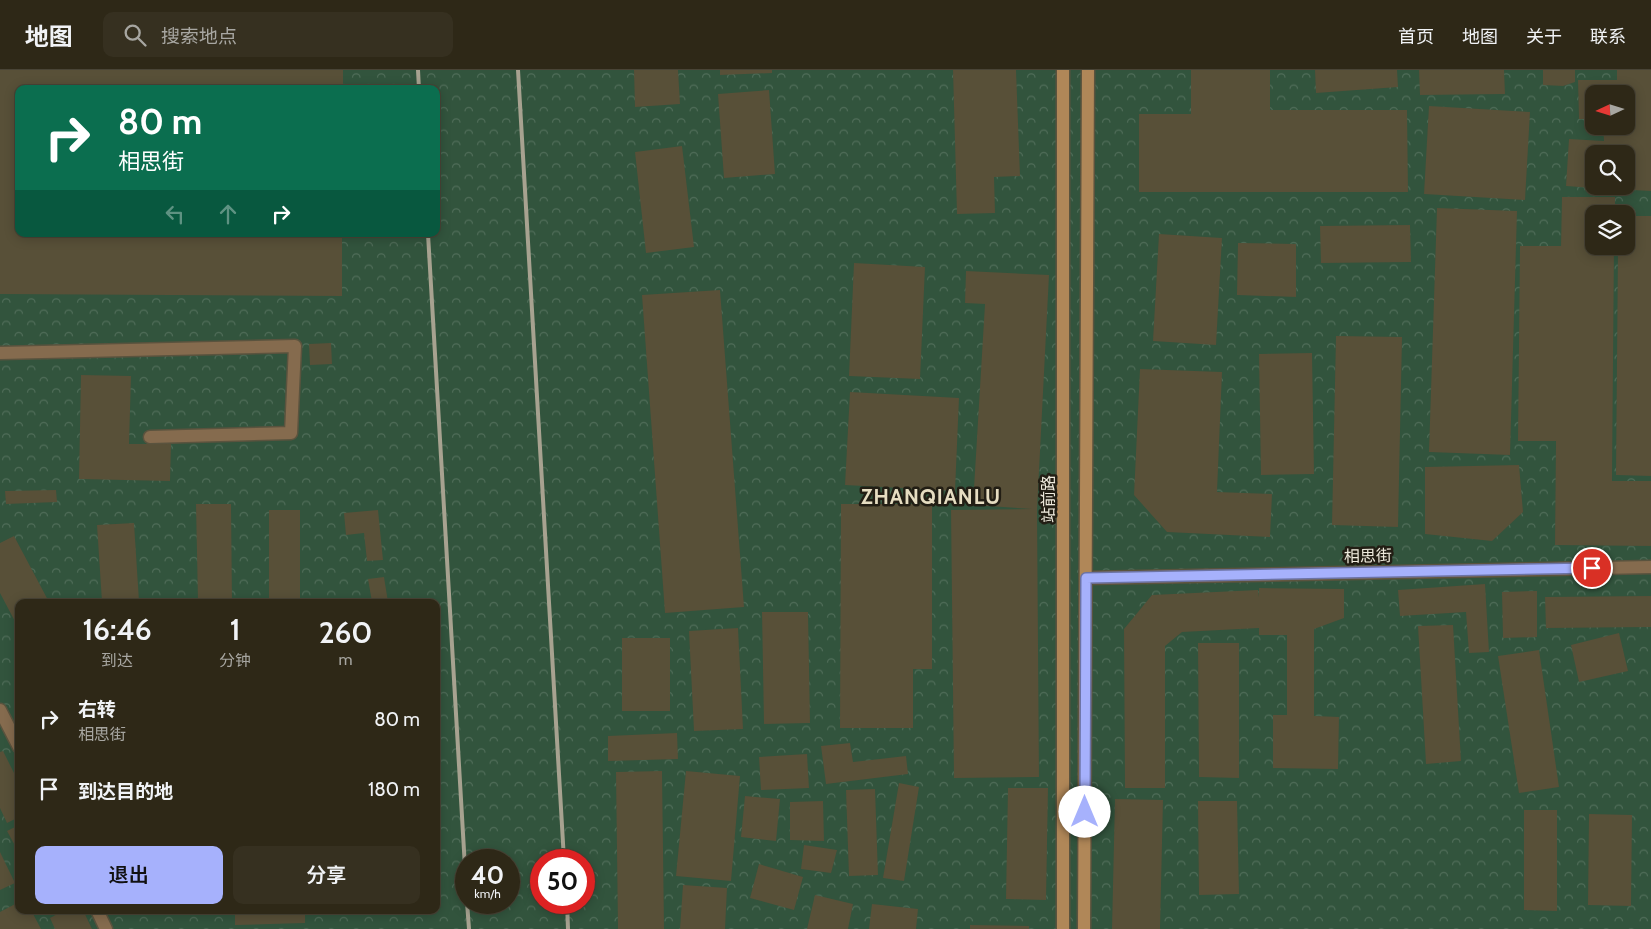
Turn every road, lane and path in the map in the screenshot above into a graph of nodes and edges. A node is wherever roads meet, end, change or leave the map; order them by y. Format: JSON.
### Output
{"nodes":[{"id":1,"x":1064,"y":70,"type":"edge"},
{"id":2,"x":1088,"y":70,"type":"edge"},
{"id":3,"x":0,"y":353,"type":"edge"},
{"id":4,"x":150,"y":437,"type":"dead end"},
{"id":5,"x":1651,"y":567,"type":"edge"},
{"id":6,"x":1086,"y":578,"type":"junction"},
{"id":7,"x":0,"y":710,"type":"edge"},
{"id":8,"x":15,"y":739,"type":"edge"},
{"id":9,"x":99,"y":914,"type":"edge"},
{"id":10,"x":106,"y":929,"type":"edge"},
{"id":11,"x":1063,"y":929,"type":"edge"},
{"id":12,"x":1084,"y":929,"type":"edge"}],
"edges":[{"from":1,"to":11,"type":"main road","name":"站前路"},
{"from":2,"to":6,"type":"main road"},
{"from":3,"to":4,"type":"street"},
{"from":5,"to":6,"type":"street","name":"相思街"},
{"from":6,"to":12,"type":"main road"},
{"from":7,"to":8,"type":"street"},
{"from":9,"to":10,"type":"street"}]}
